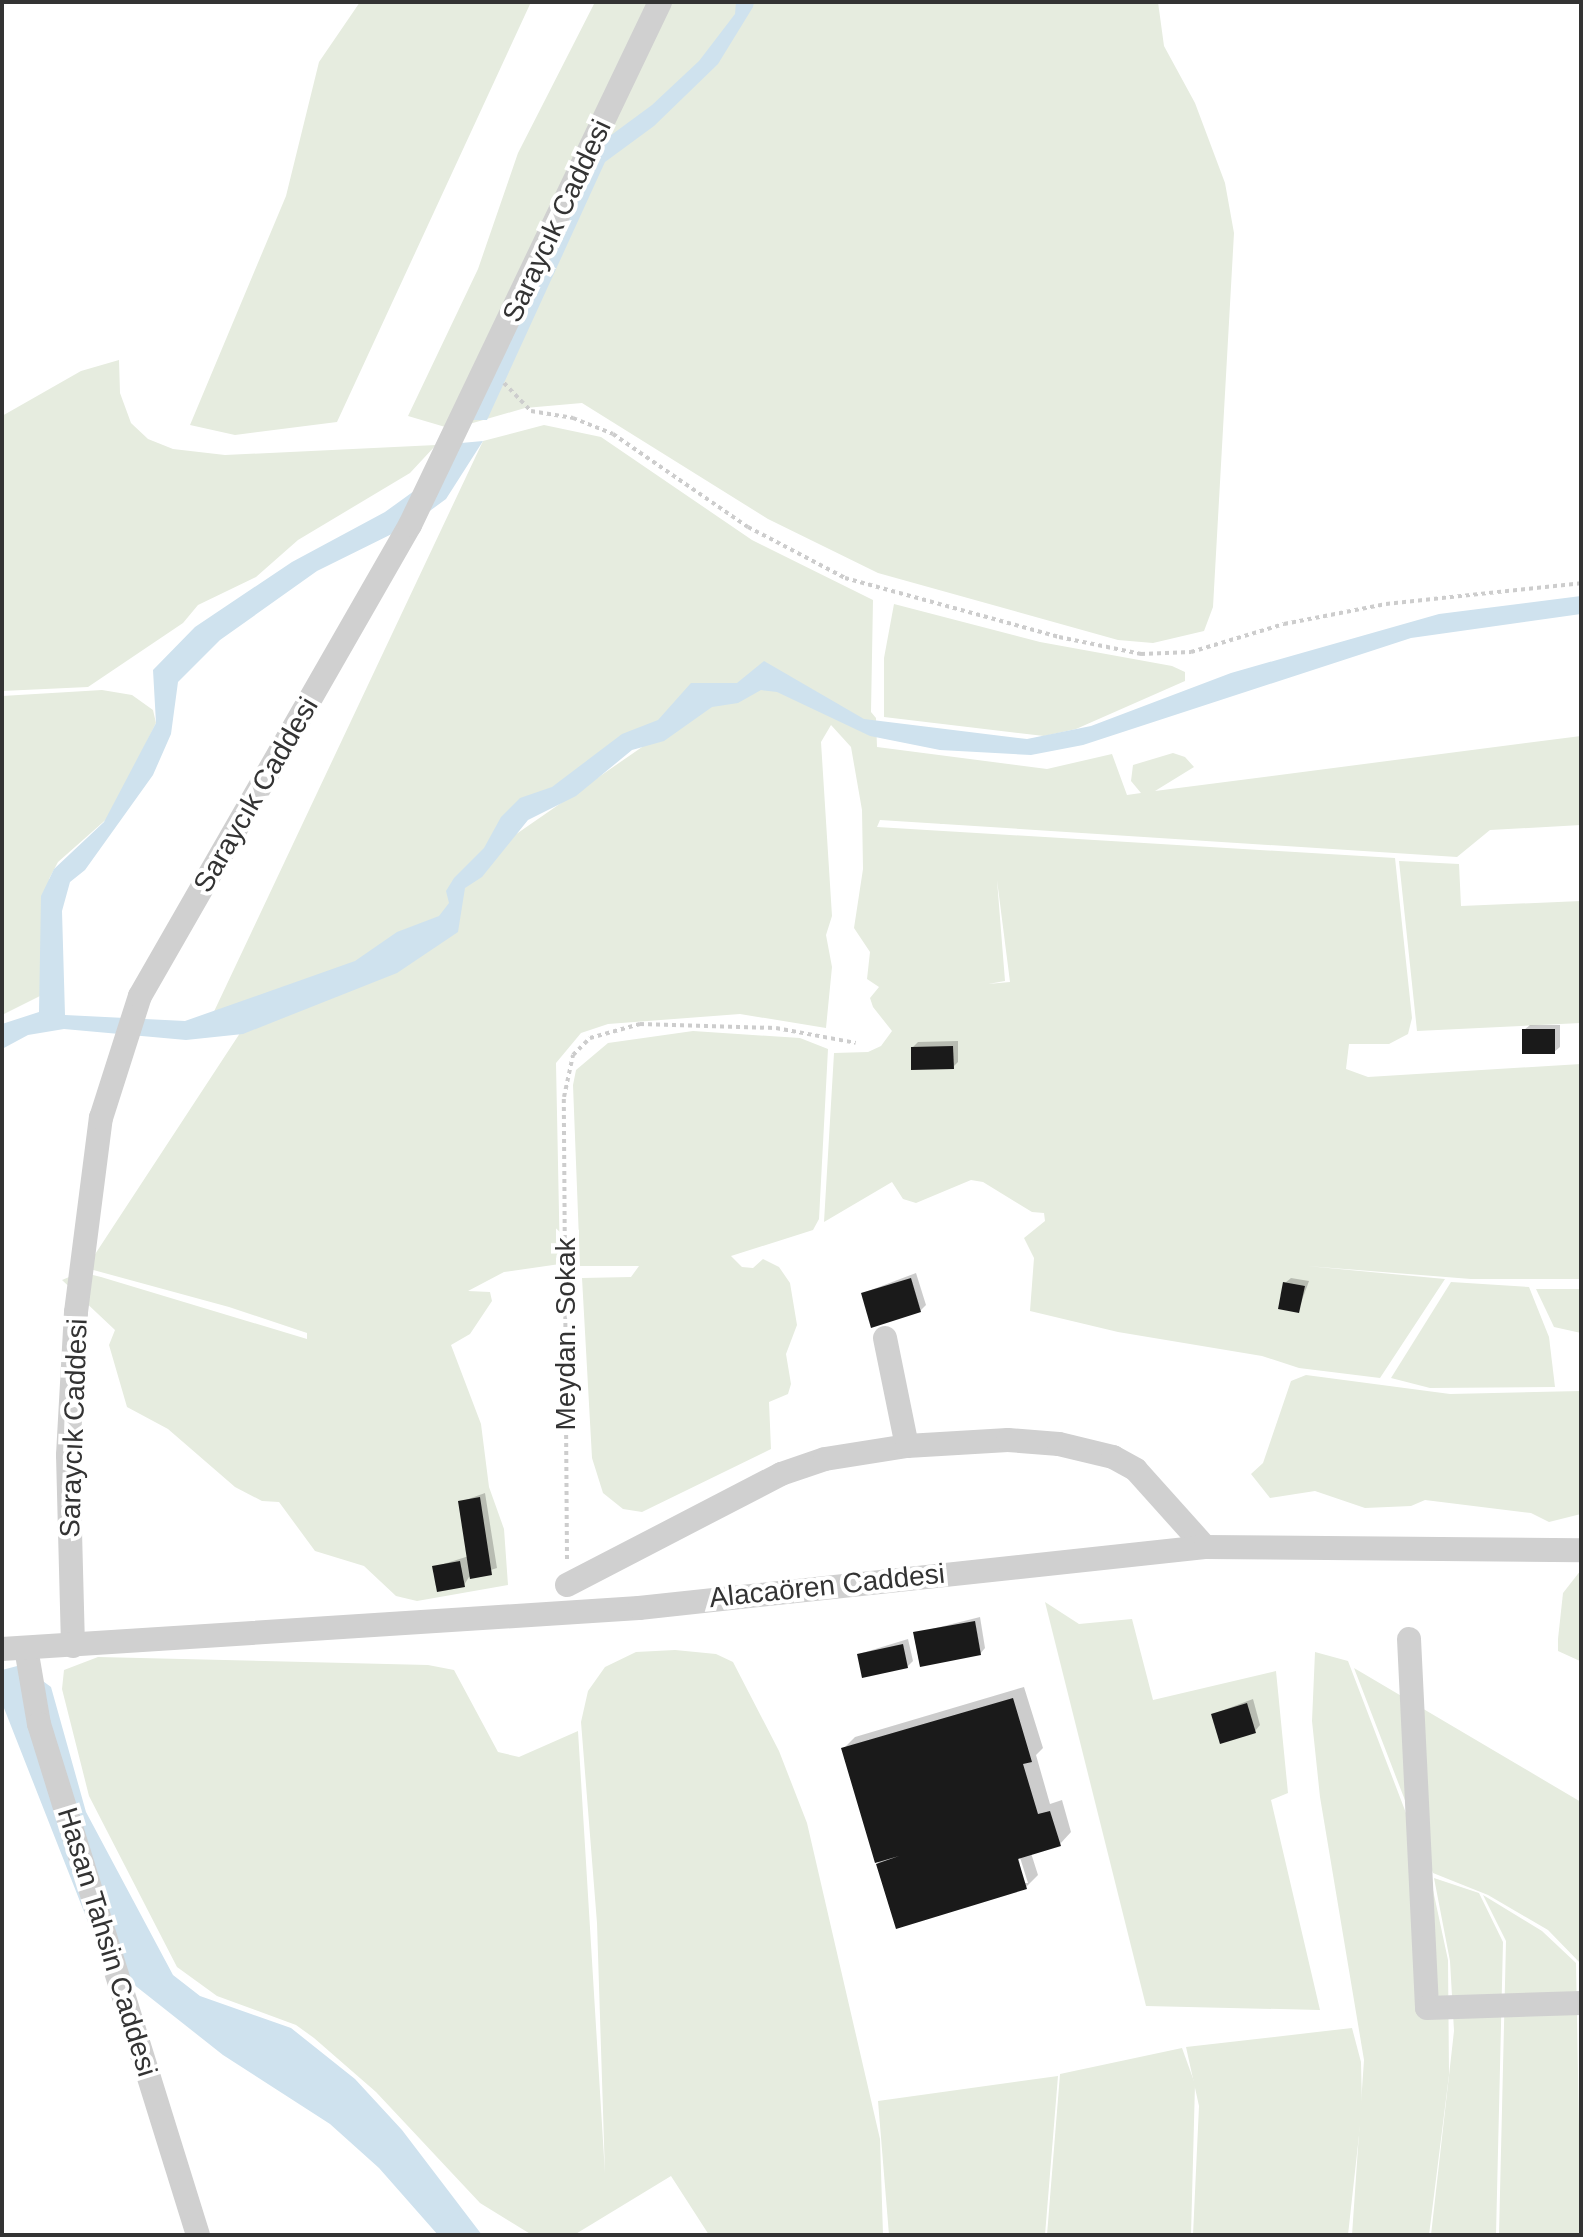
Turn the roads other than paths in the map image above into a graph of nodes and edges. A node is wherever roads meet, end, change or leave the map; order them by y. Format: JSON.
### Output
{"nodes":[{"id":1,"x":660,"y":2,"type":"edge"},
{"id":2,"x":885,"y":1338,"type":"dead end"},
{"id":3,"x":907,"y":1446,"type":"junction"},
{"id":4,"x":1205,"y":1547,"type":"junction"},
{"id":5,"x":1581,"y":1550,"type":"edge"},
{"id":6,"x":567,"y":1585,"type":"road end"},
{"id":7,"x":1409,"y":1639,"type":"dead end"},
{"id":8,"x":73,"y":1646,"type":"junction"},
{"id":9,"x":14,"y":1648,"type":"edge"},
{"id":10,"x":1581,"y":2003,"type":"edge"},
{"id":11,"x":198,"y":2235,"type":"edge"}],
"edges":[{"from":1,"to":8,"type":"street","name":"Saraycık Caddesi"},
{"from":2,"to":3,"type":"street"},
{"from":3,"to":4,"type":"street"},
{"from":3,"to":6,"type":"street"},
{"from":4,"to":5,"type":"street","name":"Alacaören Caddesi"},
{"from":4,"to":8,"type":"street","name":"Alacaören Caddesi"},
{"from":7,"to":10,"type":"street"},
{"from":8,"to":9,"type":"street","name":"Alacaören Caddesi"},
{"from":9,"to":11,"type":"street","name":"Hasan Tahsin Caddesi"}]}
